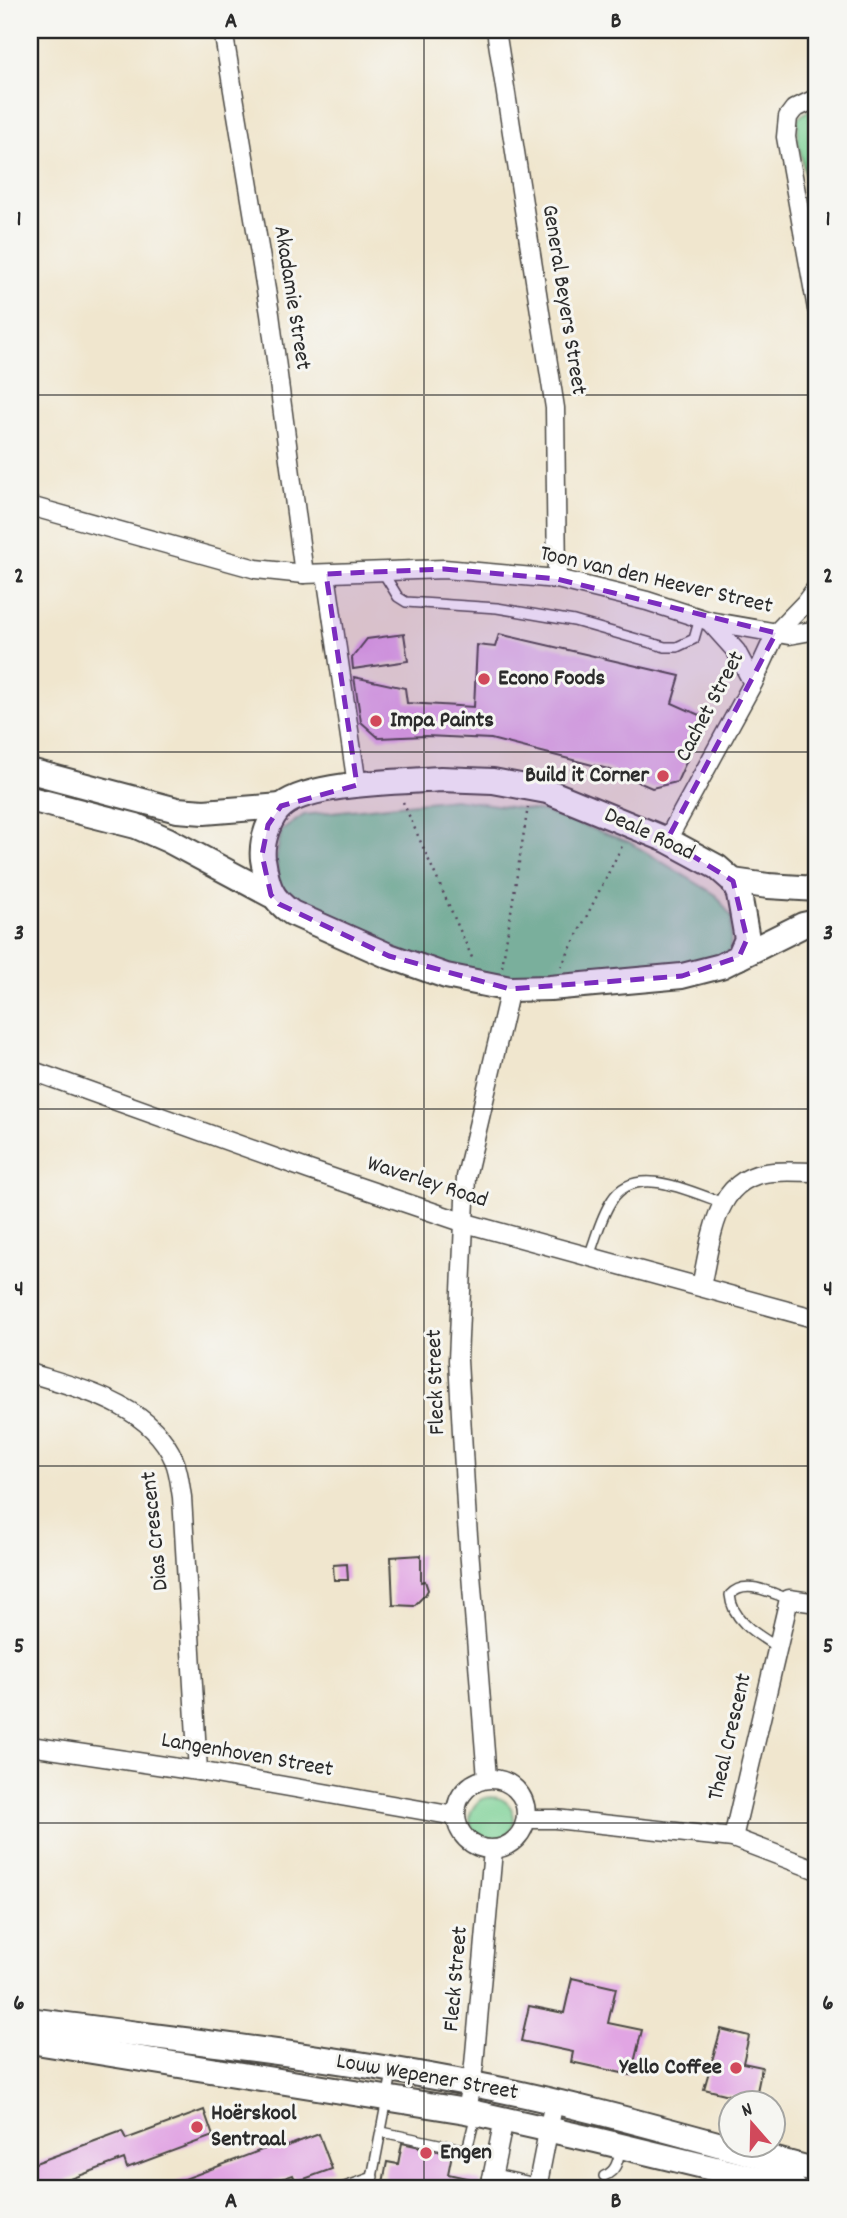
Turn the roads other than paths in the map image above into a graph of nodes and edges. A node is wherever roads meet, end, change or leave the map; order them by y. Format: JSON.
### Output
{"nodes":[{"id":1,"x":223,"y":30,"type":"edge"},
{"id":2,"x":496,"y":30,"type":"edge"},
{"id":3,"x":817,"y":98,"type":"edge"},
{"id":4,"x":814,"y":266,"type":"edge"},
{"id":5,"x":817,"y":309,"type":"edge"},
{"id":6,"x":30,"y":506,"type":"edge"},
{"id":7,"x":382,"y":571,"type":"junction"},
{"id":8,"x":304,"y":574,"type":"junction"},
{"id":9,"x":326,"y":574,"type":"junction"},
{"id":10,"x":557,"y":579,"type":"junction"},
{"id":11,"x":817,"y":587,"type":"edge"},
{"id":12,"x":704,"y":619,"type":"junction"},
{"id":13,"x":817,"y":631,"type":"edge"},
{"id":14,"x":776,"y":633,"type":"junction"},
{"id":15,"x":753,"y":683,"type":"junction"},
{"id":16,"x":30,"y":771,"type":"edge"},
{"id":17,"x":357,"y":785,"type":"junction"},
{"id":18,"x":30,"y":799,"type":"edge"},
{"id":19,"x":281,"y":806,"type":"junction"},
{"id":20,"x":667,"y":840,"type":"junction"},
{"id":21,"x":733,"y":881,"type":"junction"},
{"id":22,"x":817,"y":888,"type":"edge"},
{"id":23,"x":271,"y":895,"type":"junction"},
{"id":24,"x":817,"y":922,"type":"edge"},
{"id":25,"x":739,"y":957,"type":"junction"},
{"id":26,"x":498,"y":987,"type":"junction"},
{"id":27,"x":30,"y":1070,"type":"edge"},
{"id":28,"x":817,"y":1172,"type":"edge"},
{"id":29,"x":723,"y":1203,"type":"junction"},
{"id":30,"x":462,"y":1222,"type":"junction"},
{"id":31,"x":589,"y":1256,"type":"junction"},
{"id":32,"x":701,"y":1286,"type":"junction"},
{"id":33,"x":817,"y":1319,"type":"edge"},
{"id":34,"x":30,"y":1373,"type":"edge"},
{"id":35,"x":789,"y":1598,"type":"junction"},
{"id":36,"x":817,"y":1603,"type":"edge"},
{"id":37,"x":777,"y":1647,"type":"junction"},
{"id":38,"x":30,"y":1746,"type":"edge"},
{"id":39,"x":198,"y":1772,"type":"junction"},
{"id":40,"x":487,"y":1778,"type":"junction"},
{"id":41,"x":455,"y":1816,"type":"junction"},
{"id":42,"x":526,"y":1819,"type":"junction"},
{"id":43,"x":733,"y":1838,"type":"junction"},
{"id":44,"x":493,"y":1850,"type":"junction"},
{"id":45,"x":817,"y":1870,"type":"edge"},
{"id":46,"x":30,"y":2020,"type":"edge"},
{"id":47,"x":30,"y":2041,"type":"edge"},
{"id":48,"x":393,"y":2070,"type":"junction"},
{"id":49,"x":472,"y":2084,"type":"junction"},
{"id":50,"x":389,"y":2100,"type":"junction"},
{"id":51,"x":554,"y":2101,"type":"junction"},
{"id":52,"x":471,"y":2112,"type":"junction"},
{"id":53,"x":504,"y":2119,"type":"junction"},
{"id":54,"x":549,"y":2129,"type":"junction"},
{"id":55,"x":382,"y":2132,"type":"junction"},
{"id":56,"x":621,"y":2147,"type":"junction"},
{"id":57,"x":467,"y":2150,"type":"junction"},
{"id":58,"x":496,"y":2156,"type":"junction"},
{"id":59,"x":817,"y":2171,"type":"edge"},
{"id":60,"x":604,"y":2176,"type":"dead end"},
{"id":61,"x":373,"y":2177,"type":"junction"},
{"id":62,"x":491,"y":2183,"type":"edge"},
{"id":63,"x":768,"y":2185,"type":"edge"},
{"id":64,"x":342,"y":2188,"type":"edge"},
{"id":65,"x":370,"y":2188,"type":"edge"},
{"id":66,"x":537,"y":2188,"type":"edge"},
{"id":67,"x":794,"y":2188,"type":"edge"}],
"edges":[{"from":1,"to":8,"type":"street","name":"Akadamie Street"},
{"from":2,"to":10,"type":"street","name":"General Beyers Street"},
{"from":3,"to":4,"type":"street"},
{"from":4,"to":5,"type":"street"},
{"from":6,"to":8,"type":"street","name":"Toon van den Heever Street"},
{"from":7,"to":9,"type":"street","name":"Toon van den Heever Street"},
{"from":7,"to":10,"type":"street","name":"Toon van den Heever Street"},
{"from":7,"to":12,"type":"lane"},
{"from":8,"to":9,"type":"street","name":"Toon van den Heever Street"},
{"from":9,"to":17,"type":"street"},
{"from":10,"to":12,"type":"street","name":"Toon van den Heever Street"},
{"from":11,"to":14,"type":"street","name":"Cachet Street"},
{"from":12,"to":14,"type":"street","name":"Toon van den Heever Street"},
{"from":12,"to":15,"type":"street"},
{"from":13,"to":14,"type":"street","name":"Toon van den Heever Street"},
{"from":14,"to":15,"type":"street","name":"Cachet Street"},
{"from":15,"to":20,"type":"street","name":"Cachet Street"},
{"from":16,"to":19,"type":"street","name":"Deale Road"},
{"from":17,"to":19,"type":"street","name":"Deale Road"},
{"from":17,"to":20,"type":"street","name":"Deale Road"},
{"from":18,"to":23,"type":"street"},
{"from":19,"to":23,"type":"street"},
{"from":20,"to":21,"type":"street","name":"Deale Road"},
{"from":21,"to":22,"type":"street","name":"Deale Road"},
{"from":21,"to":25,"type":"street"},
{"from":23,"to":26,"type":"street"},
{"from":24,"to":25,"type":"street"},
{"from":25,"to":26,"type":"street"},
{"from":26,"to":30,"type":"street","name":"Fleck Street"},
{"from":27,"to":30,"type":"street","name":"Waverley Road"},
{"from":28,"to":29,"type":"street"},
{"from":29,"to":31,"type":"lane"},
{"from":29,"to":32,"type":"street"},
{"from":30,"to":31,"type":"street","name":"Waverley Road"},
{"from":30,"to":40,"type":"street","name":"Fleck Street"},
{"from":31,"to":32,"type":"street","name":"Waverley Road"},
{"from":32,"to":33,"type":"street","name":"Waverley Road"},
{"from":34,"to":39,"type":"street","name":"Dias Crescent"},
{"from":35,"to":36,"type":"street"},
{"from":35,"to":37,"type":"street","name":"Theal Crescent"},
{"from":35,"to":37,"type":"lane"},
{"from":37,"to":43,"type":"street","name":"Theal Crescent"},
{"from":38,"to":39,"type":"street","name":"Langenhoven Street"},
{"from":39,"to":41,"type":"street","name":"Langenhoven Street"},
{"from":40,"to":41,"type":"street"},
{"from":40,"to":42,"type":"street"},
{"from":41,"to":44,"type":"street"},
{"from":42,"to":43,"type":"street"},
{"from":42,"to":44,"type":"street"},
{"from":43,"to":45,"type":"street"},
{"from":44,"to":49,"type":"street","name":"Fleck Street"},
{"from":46,"to":48,"type":"street","name":"Louw Wepener Street"},
{"from":47,"to":50,"type":"street","name":"Louw Wepener Street"},
{"from":48,"to":49,"type":"street","name":"Louw Wepener Street"},
{"from":48,"to":50,"type":"lane"},
{"from":49,"to":51,"type":"street","name":"Louw Wepener Street"},
{"from":49,"to":52,"type":"street","name":"Fleck Street"},
{"from":50,"to":52,"type":"street","name":"Louw Wepener Street"},
{"from":50,"to":55,"type":"lane"},
{"from":51,"to":54,"type":"street"},
{"from":51,"to":59,"type":"street","name":"Louw Wepener Street"},
{"from":52,"to":53,"type":"street","name":"Louw Wepener Street"},
{"from":52,"to":57,"type":"lane"},
{"from":53,"to":54,"type":"street","name":"Louw Wepener Street"},
{"from":53,"to":58,"type":"street"},
{"from":54,"to":56,"type":"street","name":"Louw Wepener Street"},
{"from":54,"to":66,"type":"street"},
{"from":55,"to":57,"type":"lane"},
{"from":55,"to":61,"type":"lane"},
{"from":56,"to":60,"type":"lane"},
{"from":56,"to":63,"type":"street","name":"Louw Wepener Street"},
{"from":57,"to":58,"type":"lane"},
{"from":58,"to":62,"type":"street"},
{"from":61,"to":64,"type":"lane"},
{"from":61,"to":65,"type":"lane"},
{"from":62,"to":66,"type":"street"},
{"from":63,"to":67,"type":"street","name":"Louw Wepener Street"}]}
